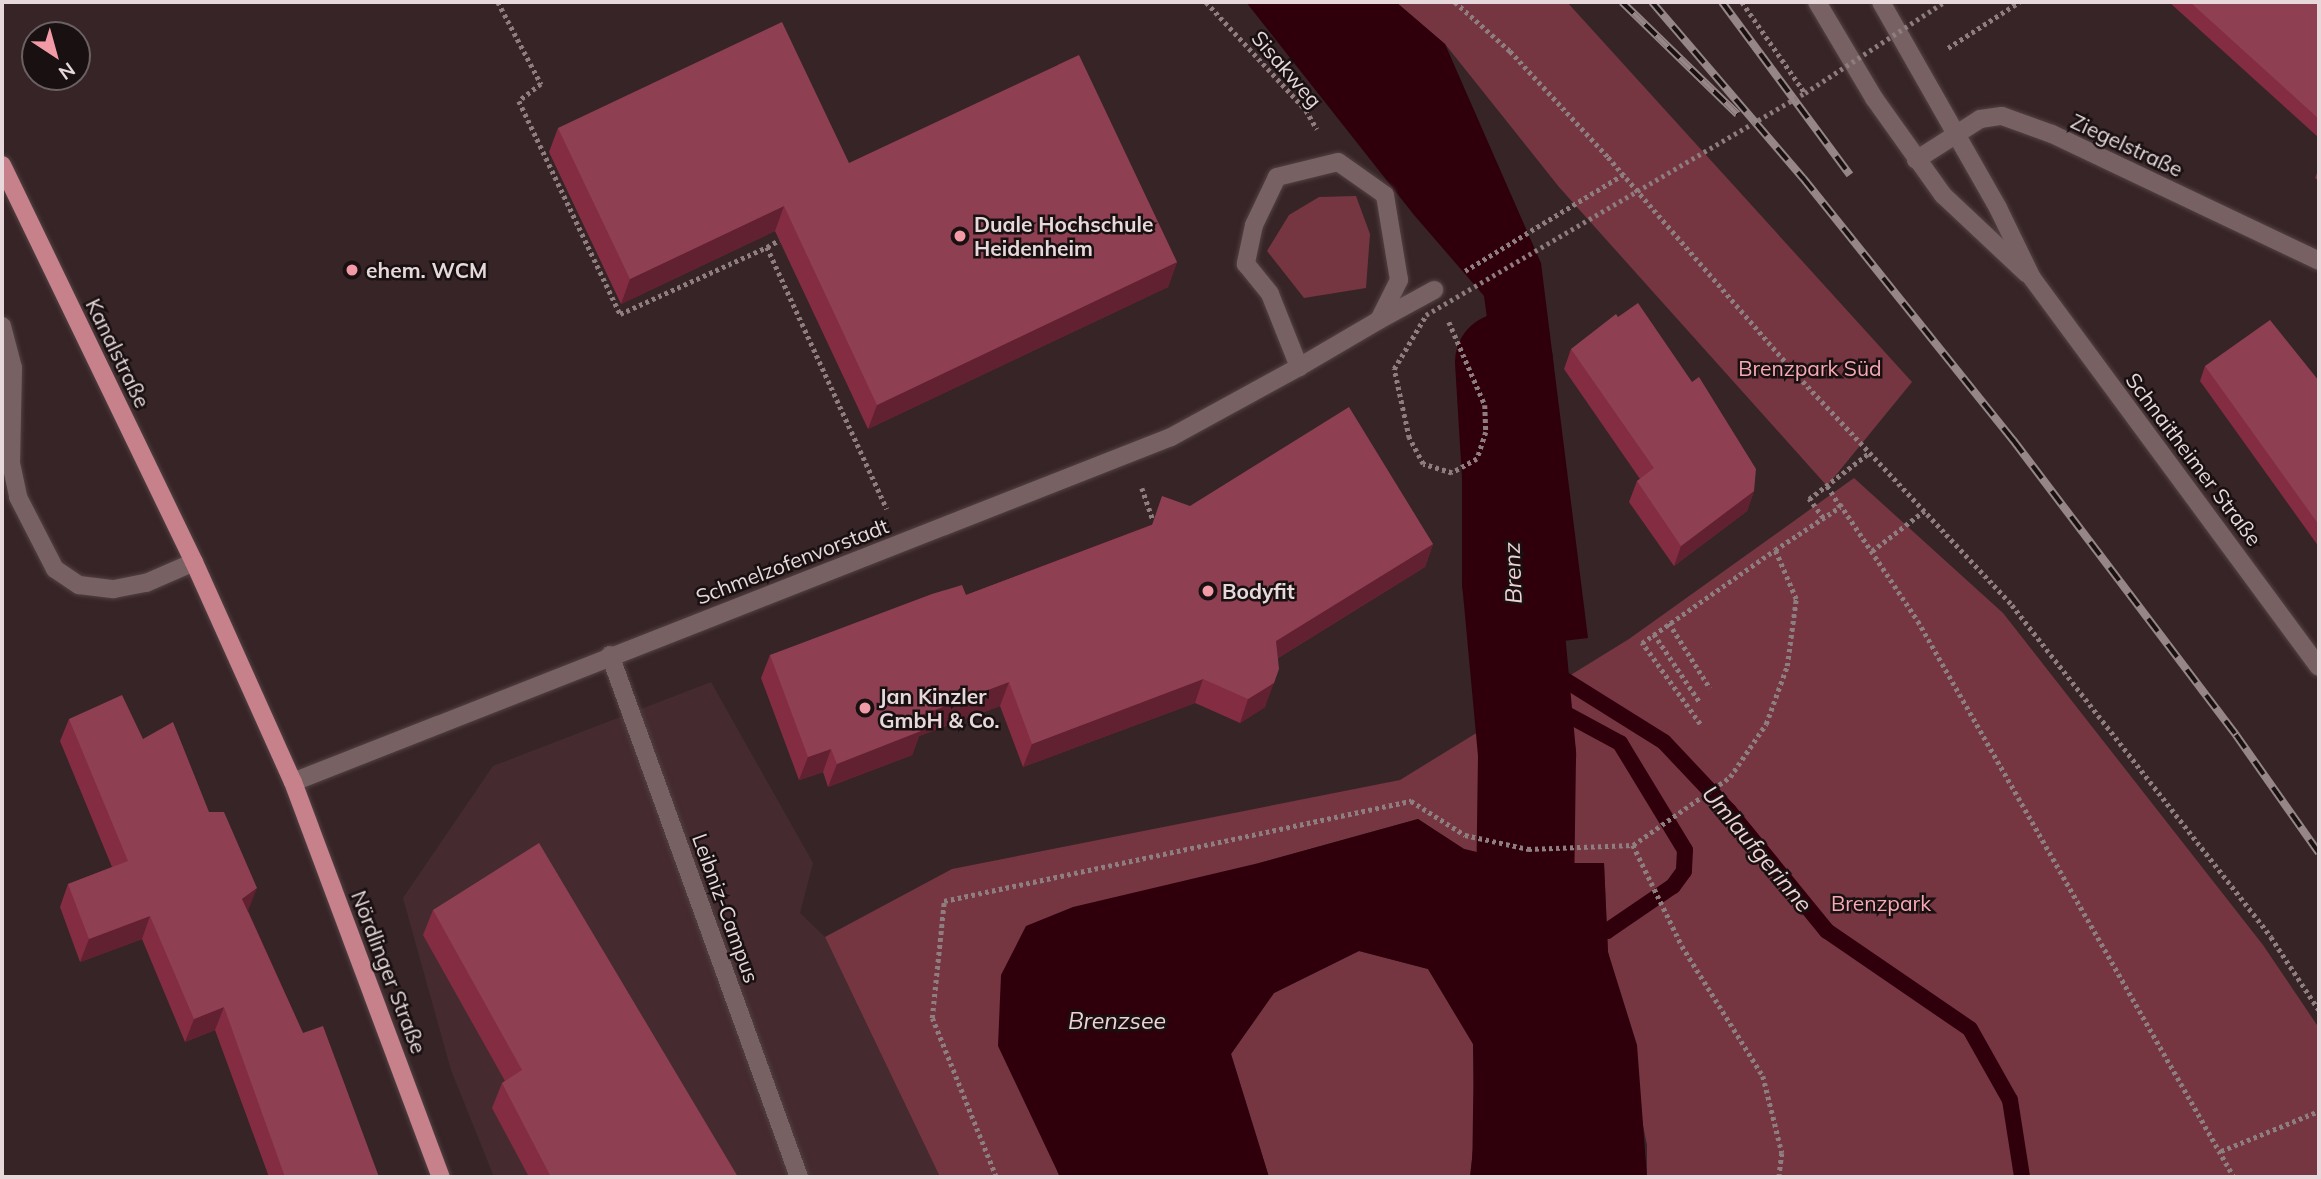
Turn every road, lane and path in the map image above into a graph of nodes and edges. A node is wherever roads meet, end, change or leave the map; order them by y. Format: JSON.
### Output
{"nodes":[{"id":1,"x":498,"y":2,"type":"edge"},
{"id":2,"x":1206,"y":2,"type":"edge"},
{"id":3,"x":1455,"y":2,"type":"edge"},
{"id":4,"x":1742,"y":2,"type":"edge"},
{"id":5,"x":1817,"y":2,"type":"edge"},
{"id":6,"x":1881,"y":2,"type":"edge"},
{"id":7,"x":1944,"y":2,"type":"edge"},
{"id":8,"x":2019,"y":2,"type":"edge"},
{"id":9,"x":1918,"y":68,"type":"junction"},
{"id":10,"x":1805,"y":93,"type":"junction"},
{"id":11,"x":1956,"y":134,"type":"junction"},
{"id":12,"x":1916,"y":160,"type":"junction"},
{"id":13,"x":1338,"y":162,"type":"junction"},
{"id":14,"x":2,"y":165,"type":"edge"},
{"id":15,"x":1624,"y":174,"type":"junction"},
{"id":16,"x":779,"y":240,"type":"edge"},
{"id":17,"x":767,"y":247,"type":"junction"},
{"id":18,"x":2319,"y":261,"type":"edge"},
{"id":19,"x":1463,"y":272,"type":"dead end"},
{"id":20,"x":2032,"y":278,"type":"junction"},
{"id":21,"x":1434,"y":290,"type":"dead end"},
{"id":22,"x":1379,"y":320,"type":"junction"},
{"id":23,"x":2,"y":326,"type":"edge"},
{"id":24,"x":1467,"y":357,"type":"dead end"},
{"id":25,"x":1299,"y":367,"type":"junction"},
{"id":26,"x":1868,"y":453,"type":"junction"},
{"id":27,"x":1828,"y":486,"type":"junction"},
{"id":28,"x":1924,"y":511,"type":"junction"},
{"id":29,"x":1823,"y":519,"type":"junction"},
{"id":30,"x":902,"y":543,"type":"junction"},
{"id":31,"x":1775,"y":550,"type":"junction"},
{"id":32,"x":1872,"y":551,"type":"junction"},
{"id":33,"x":194,"y":562,"type":"junction"},
{"id":34,"x":1670,"y":623,"type":"junction"},
{"id":35,"x":1654,"y":634,"type":"junction"},
{"id":36,"x":610,"y":655,"type":"junction"},
{"id":37,"x":2319,"y":667,"type":"edge"},
{"id":38,"x":1710,"y":688,"type":"dead end"},
{"id":39,"x":1699,"y":701,"type":"dead end"},
{"id":40,"x":1700,"y":724,"type":"dead end"},
{"id":41,"x":293,"y":782,"type":"junction"},
{"id":42,"x":1633,"y":845,"type":"junction"},
{"id":43,"x":2319,"y":1010,"type":"edge"},
{"id":44,"x":2319,"y":1111,"type":"edge"},
{"id":45,"x":2221,"y":1151,"type":"junction"},
{"id":46,"x":441,"y":1177,"type":"edge"},
{"id":47,"x":799,"y":1177,"type":"edge"},
{"id":48,"x":996,"y":1177,"type":"edge"},
{"id":49,"x":1779,"y":1177,"type":"edge"},
{"id":50,"x":2234,"y":1177,"type":"edge"}],
"edges":[{"from":1,"to":17,"type":"path"},
{"from":2,"to":13,"type":"path","name":"Sisakweg"},
{"from":3,"to":15,"type":"path"},
{"from":4,"to":10,"type":"path"},
{"from":5,"to":12,"type":"street","name":"Schnaitheimer Straße"},
{"from":6,"to":9,"type":"street","name":"Schnaitheimer Straße"},
{"from":7,"to":10,"type":"path","bridge":true},
{"from":8,"to":9,"type":"path"},
{"from":9,"to":11,"type":"street","name":"Schnaitheimer Straße"},
{"from":10,"to":24,"type":"path","bridge":true},
{"from":11,"to":12,"type":"street","name":"Ziegelstraße"},
{"from":11,"to":18,"type":"street","name":"Ziegelstraße"},
{"from":11,"to":20,"type":"street","name":"Schnaitheimer Straße"},
{"from":12,"to":20,"type":"street","name":"Schnaitheimer Straße"},
{"from":13,"to":22,"type":"street"},
{"from":13,"to":25,"type":"street"},
{"from":14,"to":33,"type":"main road","name":"Kanalstraße"},
{"from":15,"to":19,"type":"path"},
{"from":15,"to":26,"type":"path"},
{"from":16,"to":17,"type":"path"},
{"from":17,"to":30,"type":"path"},
{"from":20,"to":37,"type":"street","name":"Schnaitheimer Straße"},
{"from":21,"to":22,"type":"street","name":"Schmelzofenvorstadt"},
{"from":22,"to":25,"type":"street","name":"Schmelzofenvorstadt"},
{"from":23,"to":33,"type":"street"},
{"from":25,"to":30,"type":"street","name":"Schmelzofenvorstadt"},
{"from":26,"to":27,"type":"path"},
{"from":26,"to":28,"type":"path"},
{"from":27,"to":29,"type":"path"},
{"from":27,"to":29,"type":"path"},
{"from":27,"to":32,"type":"path"},
{"from":28,"to":32,"type":"path"},
{"from":28,"to":43,"type":"path"},
{"from":29,"to":31,"type":"path"},
{"from":30,"to":36,"type":"street","name":"Schmelzofenvorstadt"},
{"from":31,"to":34,"type":"path"},
{"from":31,"to":42,"type":"path"},
{"from":32,"to":45,"type":"path"},
{"from":33,"to":41,"type":"main road","name":"Kanalstraße"},
{"from":34,"to":35,"type":"path"},
{"from":34,"to":38,"type":"path"},
{"from":35,"to":39,"type":"path"},
{"from":35,"to":40,"type":"path"},
{"from":36,"to":41,"type":"street","name":"Schmelzofenvorstadt"},
{"from":36,"to":47,"type":"street","name":"Leibniz-Campus"},
{"from":41,"to":46,"type":"main road","name":"Nördlinger Straße"},
{"from":42,"to":48,"type":"path"},
{"from":42,"to":49,"type":"path"},
{"from":44,"to":45,"type":"path"},
{"from":45,"to":50,"type":"path"}]}
